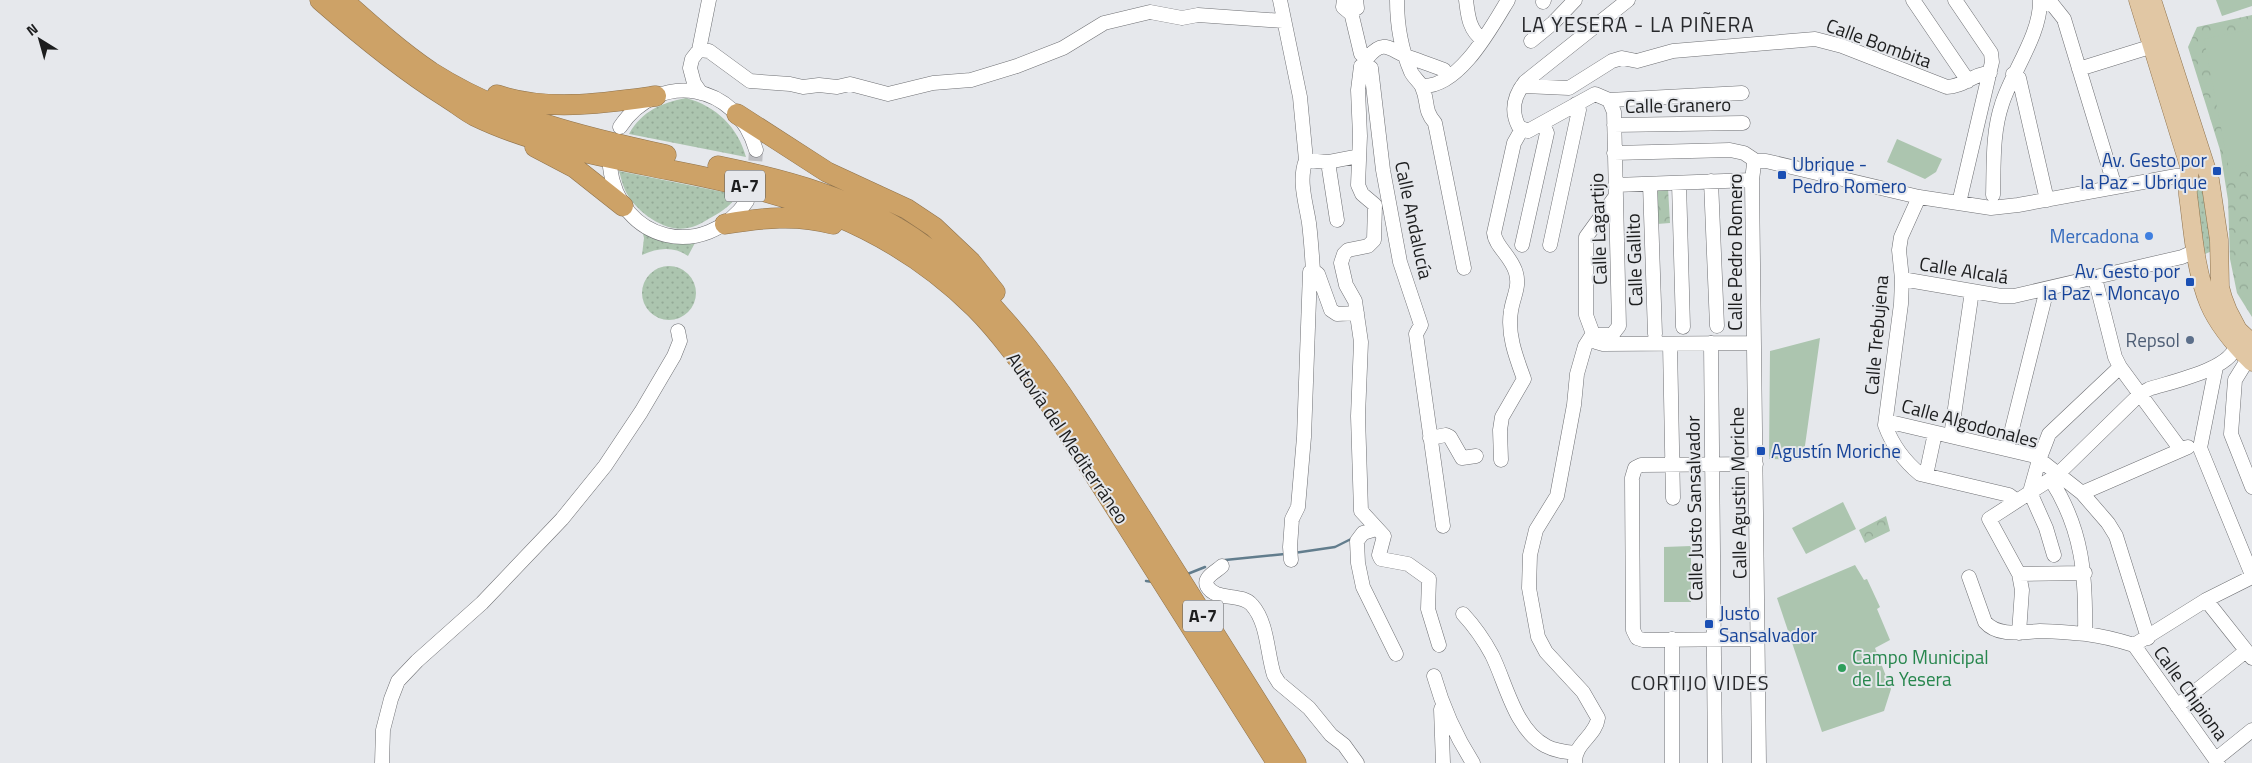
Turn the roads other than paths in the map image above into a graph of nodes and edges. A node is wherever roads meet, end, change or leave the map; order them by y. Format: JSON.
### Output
{"nodes":[{"id":1,"x":320,"y":0,"type":"edge"},
{"id":2,"x":343,"y":0,"type":"edge"},
{"id":3,"x":354,"y":0,"type":"edge"},
{"id":4,"x":709,"y":0,"type":"edge"},
{"id":5,"x":1280,"y":0,"type":"edge"},
{"id":6,"x":1397,"y":0,"type":"edge"},
{"id":7,"x":1466,"y":0,"type":"edge"},
{"id":8,"x":1508,"y":0,"type":"edge"},
{"id":9,"x":1575,"y":0,"type":"edge"},
{"id":10,"x":1628,"y":0,"type":"edge"},
{"id":11,"x":1913,"y":0,"type":"edge"},
{"id":12,"x":1955,"y":0,"type":"edge"},
{"id":13,"x":2138,"y":0,"type":"edge"},
{"id":14,"x":2152,"y":0,"type":"edge"},
{"id":15,"x":2040,"y":1,"type":"edge"},
{"id":16,"x":1350,"y":4,"type":"edge"},
{"id":17,"x":1284,"y":21,"type":"junction"},
{"id":18,"x":1483,"y":40,"type":"junction"},
{"id":19,"x":1531,"y":41,"type":"dead end"},
{"id":20,"x":2152,"y":46,"type":"junction"},
{"id":21,"x":699,"y":50,"type":"junction"},
{"id":22,"x":1406,"y":56,"type":"junction"},
{"id":23,"x":1365,"y":61,"type":"junction"},
{"id":24,"x":2079,"y":69,"type":"junction"},
{"id":25,"x":1444,"y":70,"type":"dead end"},
{"id":26,"x":1990,"y":73,"type":"junction"},
{"id":27,"x":2013,"y":74,"type":"junction"},
{"id":28,"x":1968,"y":81,"type":"junction"},
{"id":29,"x":1422,"y":86,"type":"junction"},
{"id":30,"x":1522,"y":86,"type":"junction"},
{"id":31,"x":701,"y":93,"type":"junction"},
{"id":32,"x":1742,"y":93,"type":"dead end"},
{"id":33,"x":656,"y":96,"type":"junction"},
{"id":34,"x":1609,"y":100,"type":"junction"},
{"id":35,"x":1576,"y":104,"type":"junction"},
{"id":36,"x":737,"y":114,"type":"junction"},
{"id":37,"x":475,"y":116,"type":"junction"},
{"id":38,"x":1743,"y":122,"type":"dead end"},
{"id":39,"x":1542,"y":124,"type":"junction"},
{"id":40,"x":1614,"y":125,"type":"junction"},
{"id":41,"x":620,"y":127,"type":"dead end"},
{"id":42,"x":1522,"y":129,"type":"junction"},
{"id":43,"x":756,"y":150,"type":"tunnel mouth"},
{"id":44,"x":1614,"y":153,"type":"junction"},
{"id":45,"x":1360,"y":156,"type":"junction"},
{"id":46,"x":1306,"y":160,"type":"junction"},
{"id":47,"x":1756,"y":161,"type":"junction"},
{"id":48,"x":1328,"y":162,"type":"junction"},
{"id":49,"x":610,"y":167,"type":"dead end"},
{"id":50,"x":2191,"y":176,"type":"junction"},
{"id":51,"x":1752,"y":180,"type":"junction"},
{"id":52,"x":2210,"y":180,"type":"junction"},
{"id":53,"x":1712,"y":181,"type":"junction"},
{"id":54,"x":1679,"y":183,"type":"junction"},
{"id":55,"x":1650,"y":184,"type":"junction"},
{"id":56,"x":2115,"y":187,"type":"junction"},
{"id":57,"x":1615,"y":191,"type":"junction"},
{"id":58,"x":1919,"y":196,"type":"junction"},
{"id":59,"x":1993,"y":196,"type":"dead end"},
{"id":60,"x":2047,"y":200,"type":"junction"},
{"id":61,"x":747,"y":201,"type":"dead end"},
{"id":62,"x":1959,"y":203,"type":"junction"},
{"id":63,"x":623,"y":206,"type":"junction"},
{"id":64,"x":1336,"y":220,"type":"dead end"},
{"id":65,"x":726,"y":224,"type":"junction"},
{"id":66,"x":1522,"y":245,"type":"dead end"},
{"id":67,"x":1550,"y":245,"type":"dead end"},
{"id":68,"x":2219,"y":247,"type":"junction"},
{"id":69,"x":2195,"y":251,"type":"junction"},
{"id":70,"x":1464,"y":268,"type":"dead end"},
{"id":71,"x":1313,"y":271,"type":"junction"},
{"id":72,"x":2095,"y":278,"type":"junction"},
{"id":73,"x":1902,"y":279,"type":"junction"},
{"id":74,"x":2044,"y":291,"type":"junction"},
{"id":75,"x":1972,"y":292,"type":"junction"},
{"id":76,"x":976,"y":309,"type":"junction"},
{"id":77,"x":1357,"y":313,"type":"junction"},
{"id":78,"x":1717,"y":326,"type":"dead end"},
{"id":79,"x":1683,"y":327,"type":"dead end"},
{"id":80,"x":678,"y":331,"type":"dead end"},
{"id":81,"x":1655,"y":334,"type":"dead end"},
{"id":82,"x":1592,"y":335,"type":"junction"},
{"id":83,"x":1711,"y":343,"type":"junction"},
{"id":84,"x":1754,"y":343,"type":"junction"},
{"id":85,"x":1670,"y":344,"type":"junction"},
{"id":86,"x":1030,"y":351,"type":"junction"},
{"id":87,"x":2247,"y":352,"type":"edge"},
{"id":88,"x":2120,"y":367,"type":"junction"},
{"id":89,"x":2216,"y":367,"type":"junction"},
{"id":90,"x":2140,"y":394,"type":"junction"},
{"id":91,"x":1886,"y":421,"type":"junction"},
{"id":92,"x":1935,"y":433,"type":"junction"},
{"id":93,"x":1951,"y":436,"type":"junction"},
{"id":94,"x":1430,"y":438,"type":"junction"},
{"id":95,"x":2200,"y":442,"type":"junction"},
{"id":96,"x":2007,"y":449,"type":"junction"},
{"id":97,"x":2181,"y":450,"type":"junction"},
{"id":98,"x":1476,"y":456,"type":"dead end"},
{"id":99,"x":1501,"y":460,"type":"dead end"},
{"id":100,"x":2039,"y":460,"type":"junction"},
{"id":101,"x":1756,"y":464,"type":"junction"},
{"id":102,"x":1672,"y":465,"type":"junction"},
{"id":103,"x":1713,"y":465,"type":"junction"},
{"id":104,"x":1103,"y":473,"type":"junction"},
{"id":105,"x":1926,"y":476,"type":"junction"},
{"id":106,"x":2054,"y":478,"type":"junction"},
{"id":107,"x":2252,"y":487,"type":"edge"},
{"id":108,"x":2030,"y":492,"type":"junction"},
{"id":109,"x":2082,"y":493,"type":"junction"},
{"id":110,"x":1673,"y":498,"type":"dead end"},
{"id":111,"x":2017,"y":501,"type":"junction"},
{"id":112,"x":1443,"y":526,"type":"dead end"},
{"id":113,"x":1382,"y":529,"type":"junction"},
{"id":114,"x":2054,"y":555,"type":"dead end"},
{"id":115,"x":1291,"y":560,"type":"dead end"},
{"id":116,"x":1222,"y":566,"type":"dead end"},
{"id":117,"x":2085,"y":573,"type":"junction"},
{"id":118,"x":2019,"y":574,"type":"junction"},
{"id":119,"x":2252,"y":576,"type":"edge"},
{"id":120,"x":1969,"y":577,"type":"dead end"},
{"id":121,"x":2206,"y":600,"type":"junction"},
{"id":122,"x":1463,"y":614,"type":"dead end"},
{"id":123,"x":2019,"y":633,"type":"junction"},
{"id":124,"x":2085,"y":634,"type":"junction"},
{"id":125,"x":2148,"y":638,"type":"junction"},
{"id":126,"x":1672,"y":639,"type":"junction"},
{"id":127,"x":1714,"y":639,"type":"junction"},
{"id":128,"x":1758,"y":639,"type":"junction"},
{"id":129,"x":1440,"y":645,"type":"dead end"},
{"id":130,"x":2134,"y":645,"type":"junction"},
{"id":131,"x":1396,"y":654,"type":"dead end"},
{"id":132,"x":2249,"y":655,"type":"edge"},
{"id":133,"x":1434,"y":676,"type":"dead end"},
{"id":134,"x":1441,"y":702,"type":"junction"},
{"id":135,"x":2177,"y":706,"type":"junction"},
{"id":136,"x":2252,"y":730,"type":"edge"},
{"id":137,"x":1575,"y":758,"type":"edge"},
{"id":138,"x":2217,"y":761,"type":"edge"},
{"id":139,"x":382,"y":763,"type":"edge"},
{"id":140,"x":1277,"y":763,"type":"edge"},
{"id":141,"x":1296,"y":763,"type":"edge"},
{"id":142,"x":1357,"y":763,"type":"edge"},
{"id":143,"x":1443,"y":763,"type":"edge"},
{"id":144,"x":1473,"y":763,"type":"edge"},
{"id":145,"x":1672,"y":763,"type":"edge"},
{"id":146,"x":1714,"y":763,"type":"edge"},
{"id":147,"x":1759,"y":763,"type":"edge"}],
"edges":[{"from":1,"to":37,"type":"highway","name":"Autovía del Mediterráneo","number":"A-7"},
{"from":2,"to":86,"type":"highway","name":"Autovía del Mediterráneo","number":"A-7"},
{"from":3,"to":33,"type":"highway"},
{"from":4,"to":21,"type":"street"},
{"from":5,"to":17,"type":"street"},
{"from":6,"to":22,"type":"street"},
{"from":7,"to":18,"type":"street"},
{"from":8,"to":18,"type":"street"},
{"from":9,"to":19,"type":"street"},
{"from":10,"to":30,"type":"street"},
{"from":11,"to":28,"type":"street"},
{"from":12,"to":26,"type":"street"},
{"from":13,"to":20,"type":"main road"},
{"from":14,"to":52,"type":"main road"},
{"from":15,"to":24,"type":"street"},
{"from":15,"to":27,"type":"street"},
{"from":16,"to":23,"type":"street"},
{"from":17,"to":21,"type":"street"},
{"from":17,"to":46,"type":"street"},
{"from":18,"to":29,"type":"street"},
{"from":20,"to":24,"type":"street"},
{"from":20,"to":50,"type":"main road"},
{"from":21,"to":31,"type":"street"},
{"from":22,"to":23,"type":"street"},
{"from":22,"to":25,"type":"street"},
{"from":22,"to":29,"type":"street"},
{"from":23,"to":45,"type":"street"},
{"from":23,"to":94,"type":"street","name":"Calle Andalucía"},
{"from":24,"to":56,"type":"street"},
{"from":26,"to":28,"type":"street","name":"Calle Bombita"},
{"from":26,"to":62,"type":"street"},
{"from":27,"to":59,"type":"street"},
{"from":27,"to":60,"type":"street"},
{"from":28,"to":30,"type":"street","name":"Calle Bombita"},
{"from":29,"to":70,"type":"street"},
{"from":30,"to":42,"type":"street"},
{"from":31,"to":33,"type":"street"},
{"from":31,"to":36,"type":"street"},
{"from":32,"to":34,"type":"street"},
{"from":33,"to":41,"type":"street"},
{"from":34,"to":35,"type":"street"},
{"from":34,"to":40,"type":"street","name":"Calle Lagartijo"},
{"from":35,"to":39,"type":"street"},
{"from":35,"to":67,"type":"street"},
{"from":36,"to":43,"type":"street"},
{"from":36,"to":86,"type":"highway"},
{"from":37,"to":63,"type":"highway"},
{"from":37,"to":76,"type":"highway","name":"Autovía del Mediterráneo","number":"A-7"},
{"from":38,"to":40,"type":"street","name":"Calle Granero"},
{"from":39,"to":42,"type":"street"},
{"from":39,"to":66,"type":"street"},
{"from":40,"to":44,"type":"street","name":"Calle Lagartijo"},
{"from":42,"to":99,"type":"street"},
{"from":44,"to":47,"type":"street"},
{"from":44,"to":57,"type":"street","name":"Calle Lagartijo"},
{"from":45,"to":48,"type":"street"},
{"from":45,"to":77,"type":"street"},
{"from":46,"to":48,"type":"street"},
{"from":46,"to":71,"type":"street"},
{"from":47,"to":51,"type":"street","name":"Calle Pedro Romero"},
{"from":47,"to":58,"type":"street"},
{"from":48,"to":64,"type":"street"},
{"from":49,"to":63,"type":"street"},
{"from":50,"to":52,"type":"main road"},
{"from":50,"to":56,"type":"street"},
{"from":50,"to":69,"type":"main road"},
{"from":51,"to":53,"type":"street"},
{"from":51,"to":84,"type":"street","name":"Calle Pedro Romero"},
{"from":52,"to":68,"type":"main road"},
{"from":53,"to":54,"type":"street"},
{"from":53,"to":78,"type":"street"},
{"from":54,"to":55,"type":"street"},
{"from":54,"to":79,"type":"street"},
{"from":55,"to":57,"type":"street"},
{"from":55,"to":81,"type":"street","name":"Calle Gallito"},
{"from":56,"to":60,"type":"street"},
{"from":57,"to":82,"type":"street"},
{"from":57,"to":82,"type":"street","name":"Calle Lagartijo"},
{"from":58,"to":62,"type":"street"},
{"from":58,"to":73,"type":"street","name":"Calle Trebujena"},
{"from":60,"to":62,"type":"street"},
{"from":61,"to":65,"type":"street"},
{"from":63,"to":65,"type":"street"},
{"from":65,"to":76,"type":"highway"},
{"from":68,"to":69,"type":"main road"},
{"from":68,"to":87,"type":"main road"},
{"from":69,"to":72,"type":"street","name":"Calle Alcalá"},
{"from":69,"to":87,"type":"main road"},
{"from":71,"to":77,"type":"street"},
{"from":71,"to":115,"type":"street"},
{"from":72,"to":74,"type":"street","name":"Calle Alcalá"},
{"from":72,"to":88,"type":"street"},
{"from":73,"to":75,"type":"street","name":"Calle Alcalá"},
{"from":73,"to":91,"type":"street","name":"Calle Trebujena"},
{"from":74,"to":75,"type":"street","name":"Calle Alcalá"},
{"from":74,"to":96,"type":"street"},
{"from":75,"to":93,"type":"street"},
{"from":76,"to":104,"type":"highway","name":"Autovía del Mediterráneo","number":"A-7"},
{"from":77,"to":113,"type":"street"},
{"from":80,"to":139,"type":"street"},
{"from":82,"to":85,"type":"street"},
{"from":82,"to":137,"type":"street"},
{"from":83,"to":84,"type":"street"},
{"from":83,"to":85,"type":"street"},
{"from":83,"to":103,"type":"street","name":"Calle Justo Sansalvador"},
{"from":84,"to":101,"type":"street","name":"Calle Agustin Moriche"},
{"from":85,"to":102,"type":"street"},
{"from":86,"to":104,"type":"highway","name":"Autovía del Mediterráneo","number":"A-7"},
{"from":87,"to":89,"type":"street"},
{"from":87,"to":107,"type":"street"},
{"from":88,"to":90,"type":"street"},
{"from":88,"to":100,"type":"street"},
{"from":89,"to":90,"type":"street"},
{"from":89,"to":95,"type":"street"},
{"from":90,"to":97,"type":"street"},
{"from":90,"to":106,"type":"street"},
{"from":91,"to":92,"type":"street","name":"Calle Algodonales"},
{"from":91,"to":105,"type":"street"},
{"from":92,"to":93,"type":"street","name":"Calle Algodonales"},
{"from":92,"to":105,"type":"street"},
{"from":93,"to":96,"type":"street","name":"Calle Algodonales"},
{"from":94,"to":98,"type":"street"},
{"from":94,"to":112,"type":"street","name":"Calle Andalucía"},
{"from":95,"to":97,"type":"street"},
{"from":95,"to":119,"type":"street"},
{"from":96,"to":100,"type":"street","name":"Calle Algodonales"},
{"from":97,"to":109,"type":"street"},
{"from":100,"to":106,"type":"street","name":"Calle Algodonales"},
{"from":100,"to":108,"type":"street"},
{"from":101,"to":103,"type":"street"},
{"from":101,"to":128,"type":"street","name":"Calle Agustin Moriche"},
{"from":102,"to":103,"type":"street"},
{"from":102,"to":110,"type":"street"},
{"from":102,"to":126,"type":"street"},
{"from":103,"to":127,"type":"street","name":"Calle Justo Sansalvador"},
{"from":104,"to":140,"type":"highway","name":"Autovía del Mediterráneo","number":"A-7"},
{"from":104,"to":141,"type":"highway","name":"Autovía del Mediterráneo","number":"A-7"},
{"from":105,"to":111,"type":"street"},
{"from":106,"to":108,"type":"street"},
{"from":106,"to":109,"type":"street","name":"Calle Algodonales"},
{"from":106,"to":117,"type":"street"},
{"from":108,"to":111,"type":"street"},
{"from":108,"to":114,"type":"street"},
{"from":109,"to":125,"type":"street","name":"Calle Algodonales"},
{"from":111,"to":118,"type":"street"},
{"from":113,"to":129,"type":"street"},
{"from":113,"to":131,"type":"street"},
{"from":116,"to":142,"type":"street"},
{"from":117,"to":118,"type":"street"},
{"from":117,"to":124,"type":"street"},
{"from":118,"to":123,"type":"street"},
{"from":119,"to":121,"type":"street"},
{"from":120,"to":123,"type":"street"},
{"from":121,"to":125,"type":"street"},
{"from":121,"to":132,"type":"street"},
{"from":122,"to":137,"type":"street"},
{"from":123,"to":124,"type":"street"},
{"from":124,"to":130,"type":"street"},
{"from":125,"to":130,"type":"street"},
{"from":126,"to":127,"type":"street"},
{"from":126,"to":145,"type":"street"},
{"from":127,"to":128,"type":"street"},
{"from":127,"to":146,"type":"street","name":"Calle Justo Sansalvador"},
{"from":128,"to":147,"type":"street","name":"Calle Agustin Moriche"},
{"from":130,"to":135,"type":"street","name":"Calle Chipiona"},
{"from":132,"to":135,"type":"street"},
{"from":133,"to":134,"type":"street"},
{"from":134,"to":143,"type":"street"},
{"from":134,"to":144,"type":"street"},
{"from":135,"to":138,"type":"street","name":"Calle Chipiona"},
{"from":136,"to":138,"type":"street"}]}
